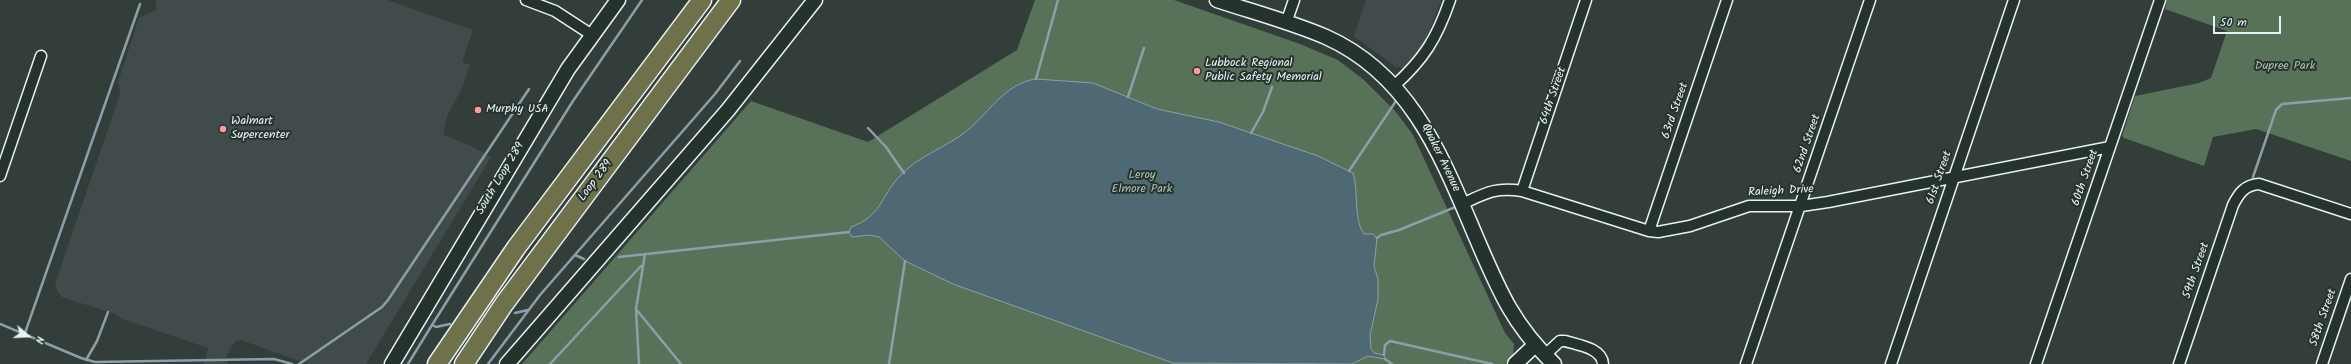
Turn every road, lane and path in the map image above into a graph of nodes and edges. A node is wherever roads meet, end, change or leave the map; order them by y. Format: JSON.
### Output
{"nodes":[{"id":1,"x":526,"y":0,"type":"edge"},
{"id":2,"x":618,"y":0,"type":"edge"},
{"id":3,"x":702,"y":0,"type":"edge"},
{"id":4,"x":731,"y":0,"type":"edge"},
{"id":5,"x":815,"y":0,"type":"edge"},
{"id":6,"x":1217,"y":0,"type":"edge"},
{"id":7,"x":1294,"y":0,"type":"edge"},
{"id":8,"x":1450,"y":0,"type":"edge"},
{"id":9,"x":1586,"y":0,"type":"edge"},
{"id":10,"x":1727,"y":0,"type":"edge"},
{"id":11,"x":1870,"y":0,"type":"edge"},
{"id":12,"x":2014,"y":0,"type":"edge"},
{"id":13,"x":2160,"y":0,"type":"edge"},
{"id":14,"x":1286,"y":23,"type":"junction"},
{"id":15,"x":592,"y":35,"type":"junction"},
{"id":16,"x":41,"y":56,"type":"dead end"},
{"id":17,"x":1394,"y":86,"type":"junction"},
{"id":18,"x":0,"y":142,"type":"edge"},
{"id":19,"x":10,"y":146,"type":"junction"},
{"id":20,"x":2110,"y":147,"type":"junction"},
{"id":21,"x":0,"y":176,"type":"edge"},
{"id":22,"x":1954,"y":177,"type":"junction"},
{"id":23,"x":1522,"y":191,"type":"junction"},
{"id":24,"x":1462,"y":204,"type":"junction"},
{"id":25,"x":1801,"y":206,"type":"junction"},
{"id":26,"x":2351,"y":214,"type":"edge"},
{"id":27,"x":1649,"y":231,"type":"junction"},
{"id":28,"x":2351,"y":279,"type":"edge"},
{"id":29,"x":1544,"y":355,"type":"edge"},
{"id":30,"x":392,"y":364,"type":"edge"},
{"id":31,"x":437,"y":364,"type":"edge"},
{"id":32,"x":464,"y":364,"type":"edge"},
{"id":33,"x":507,"y":364,"type":"edge"},
{"id":34,"x":1515,"y":364,"type":"edge"},
{"id":35,"x":1603,"y":364,"type":"edge"},
{"id":36,"x":1746,"y":364,"type":"edge"},
{"id":37,"x":1891,"y":364,"type":"edge"},
{"id":38,"x":2038,"y":364,"type":"edge"},
{"id":39,"x":2180,"y":364,"type":"edge"},
{"id":40,"x":2322,"y":364,"type":"edge"}],
"edges":[{"from":1,"to":15,"type":"street"},
{"from":2,"to":15,"type":"main road","name":"South Loop 289"},
{"from":3,"to":31,"type":"highway","name":"Loop 289"},
{"from":4,"to":32,"type":"highway","name":"Loop 289"},
{"from":5,"to":33,"type":"main road"},
{"from":6,"to":14,"type":"main road","name":"Quaker Avenue"},
{"from":7,"to":14,"type":"street"},
{"from":8,"to":17,"type":"street"},
{"from":9,"to":23,"type":"street","name":"64th Street"},
{"from":10,"to":27,"type":"street","name":"63rd Street"},
{"from":11,"to":25,"type":"street","name":"62nd Street"},
{"from":12,"to":22,"type":"street","name":"61st Street"},
{"from":13,"to":20,"type":"street","name":"60th Street"},
{"from":14,"to":17,"type":"main road","name":"Quaker Avenue"},
{"from":15,"to":30,"type":"main road","name":"South Loop 289"},
{"from":16,"to":19,"type":"street"},
{"from":17,"to":24,"type":"main road","name":"Quaker Avenue"},
{"from":18,"to":19,"type":"street"},
{"from":19,"to":21,"type":"street"},
{"from":20,"to":22,"type":"street","name":"Raleigh Drive"},
{"from":20,"to":38,"type":"street","name":"60th Street"},
{"from":22,"to":25,"type":"street","name":"Raleigh Drive"},
{"from":22,"to":37,"type":"street","name":"61st Street"},
{"from":23,"to":24,"type":"street","name":"Raleigh Drive"},
{"from":23,"to":27,"type":"street","name":"Raleigh Drive"},
{"from":24,"to":29,"type":"main road","name":"Quaker Avenue"},
{"from":25,"to":27,"type":"street","name":"Raleigh Drive"},
{"from":25,"to":36,"type":"street","name":"62nd Street"},
{"from":26,"to":39,"type":"street","name":"59th Street"},
{"from":28,"to":40,"type":"street","name":"58th Street"},
{"from":29,"to":34,"type":"main road"},
{"from":29,"to":35,"type":"street"}]}
